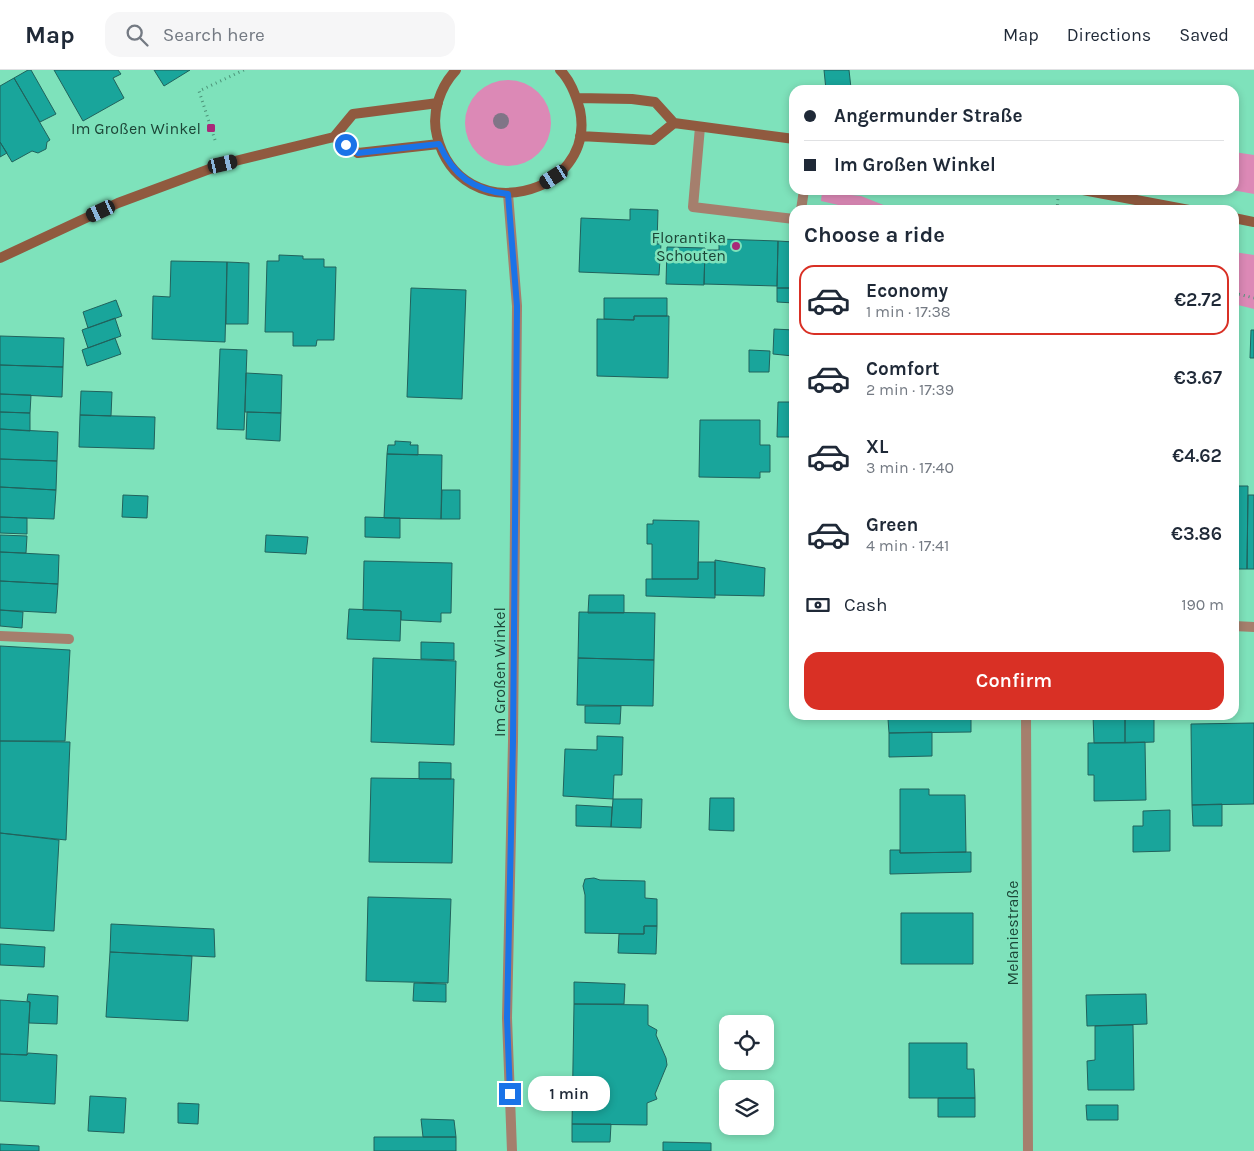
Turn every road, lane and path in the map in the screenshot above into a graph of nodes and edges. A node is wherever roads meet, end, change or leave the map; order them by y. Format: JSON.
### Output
{"nodes":[{"id":1,"x":244,"y":70,"type":"edge"},
{"id":2,"x":456,"y":70,"type":"edge"},
{"id":3,"x":560,"y":70,"type":"edge"},
{"id":4,"x":577,"y":98,"type":"junction"},
{"id":5,"x":438,"y":102,"type":"junction"},
{"id":6,"x":674,"y":123,"type":"junction"},
{"id":7,"x":700,"y":128,"type":"junction"},
{"id":8,"x":580,"y":136,"type":"junction"},
{"id":9,"x":334,"y":137,"type":"junction"},
{"id":10,"x":789,"y":137,"type":"edge"},
{"id":11,"x":439,"y":144,"type":"junction"},
{"id":12,"x":223,"y":164,"type":"junction"},
{"id":13,"x":508,"y":194,"type":"junction"},
{"id":14,"x":1110,"y":195,"type":"edge"},
{"id":15,"x":1162,"y":205,"type":"edge"},
{"id":16,"x":789,"y":218,"type":"edge"},
{"id":17,"x":1239,"y":219,"type":"edge"},
{"id":18,"x":1254,"y":222,"type":"edge"},
{"id":19,"x":0,"y":258,"type":"edge"},
{"id":20,"x":1239,"y":294,"type":"edge"},
{"id":21,"x":1254,"y":298,"type":"edge"},
{"id":22,"x":1239,"y":626,"type":"edge"},
{"id":23,"x":1254,"y":627,"type":"edge"},
{"id":24,"x":0,"y":636,"type":"edge"},
{"id":25,"x":68,"y":639,"type":"dead end"},
{"id":26,"x":1026,"y":720,"type":"edge"},
{"id":27,"x":512,"y":1151,"type":"edge"},
{"id":28,"x":1028,"y":1151,"type":"edge"}],
"edges":[{"from":1,"to":12,"type":"path"},
{"from":2,"to":5,"type":"main road"},
{"from":3,"to":4,"type":"main road"},
{"from":4,"to":6,"type":"main road"},
{"from":4,"to":8,"type":"main road"},
{"from":5,"to":9,"type":"main road"},
{"from":5,"to":11,"type":"main road"},
{"from":6,"to":7,"type":"main road"},
{"from":6,"to":8,"type":"main road"},
{"from":7,"to":10,"type":"main road"},
{"from":7,"to":16,"type":"street"},
{"from":8,"to":13,"type":"main road"},
{"from":9,"to":11,"type":"main road"},
{"from":9,"to":12,"type":"main road"},
{"from":11,"to":13,"type":"main road"},
{"from":12,"to":19,"type":"main road"},
{"from":13,"to":27,"type":"street","name":"Im Großen Winkel"},
{"from":14,"to":15,"type":"main road"},
{"from":17,"to":18,"type":"main road"},
{"from":20,"to":21,"type":"path"},
{"from":22,"to":23,"type":"street"},
{"from":24,"to":25,"type":"street"},
{"from":26,"to":28,"type":"street","name":"Melaniestraße"}]}
